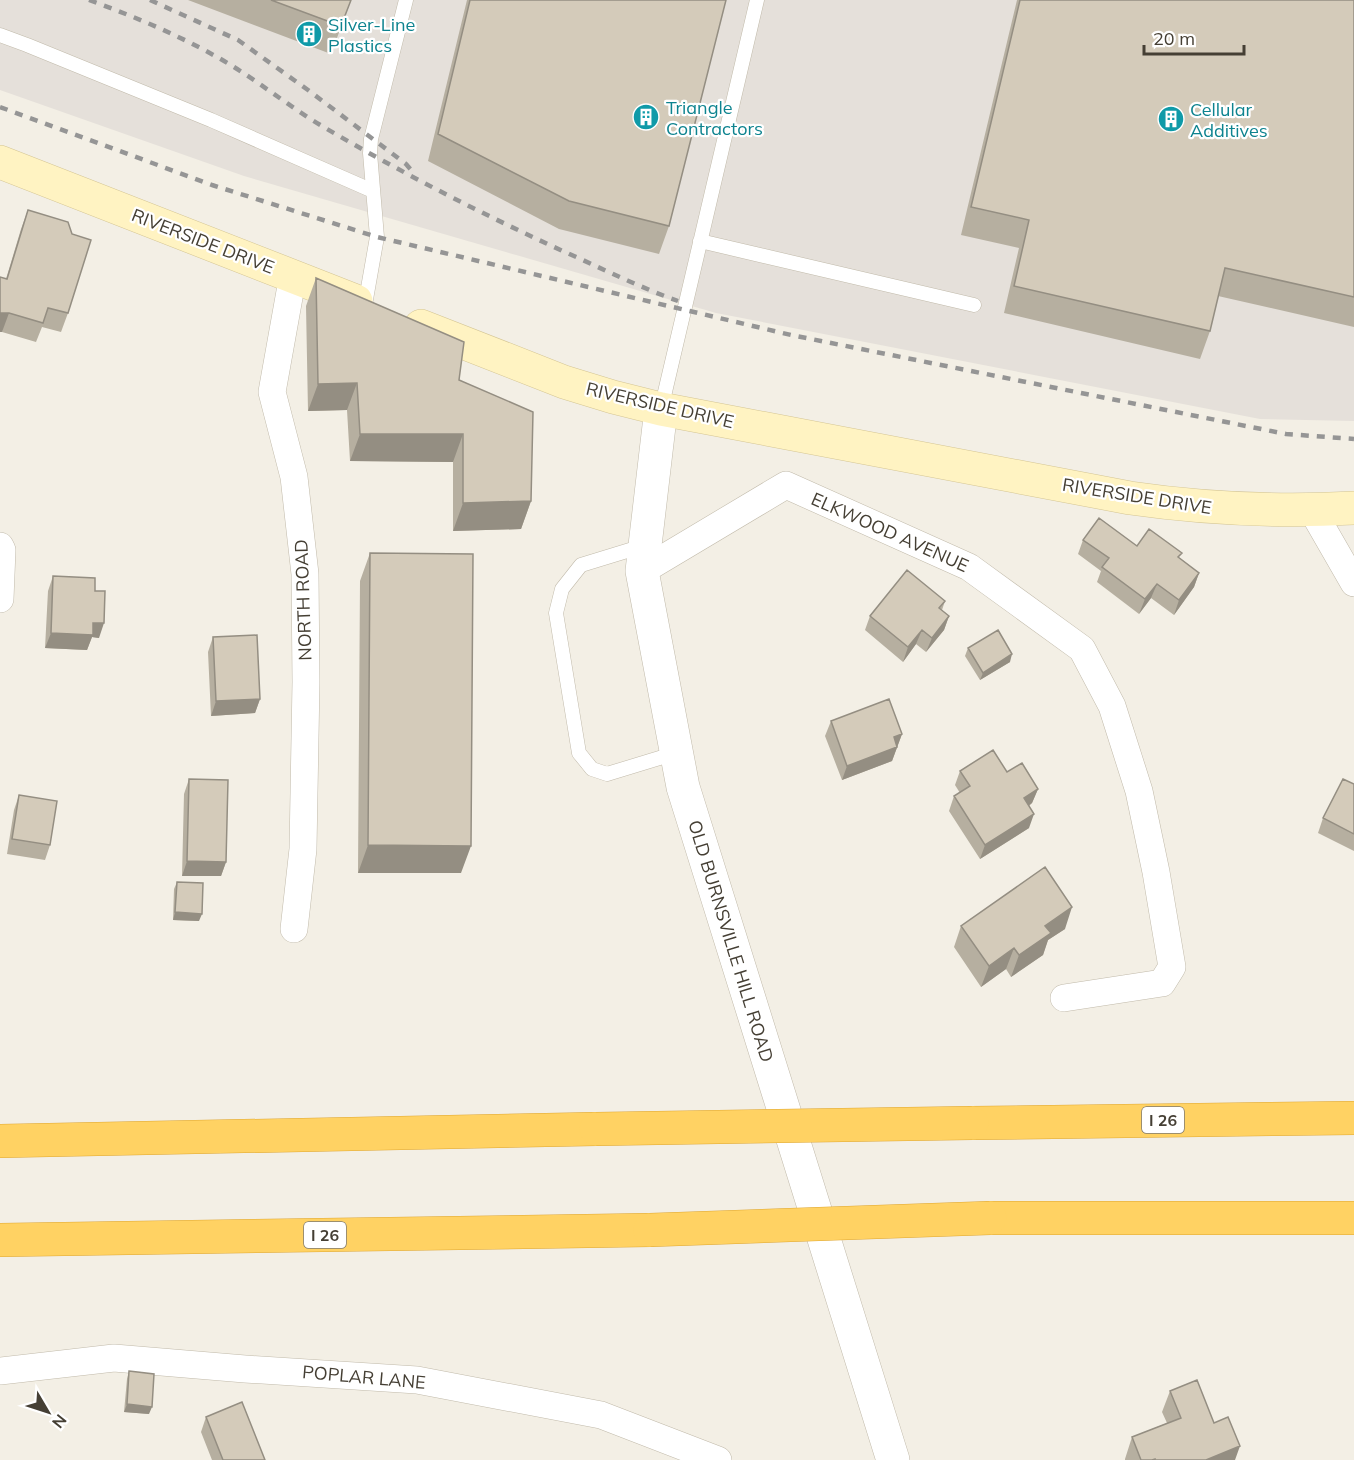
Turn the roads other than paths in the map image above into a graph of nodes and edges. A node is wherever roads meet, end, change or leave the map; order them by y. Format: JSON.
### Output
{"nodes":[{"id":1,"x":406,"y":0,"type":"edge"},
{"id":2,"x":757,"y":0,"type":"edge"},
{"id":3,"x":0,"y":35,"type":"edge"},
{"id":4,"x":0,"y":162,"type":"edge"},
{"id":5,"x":373,"y":191,"type":"junction"},
{"id":6,"x":700,"y":241,"type":"junction"},
{"id":7,"x":293,"y":275,"type":"junction"},
{"id":8,"x":365,"y":305,"type":"junction"},
{"id":9,"x":974,"y":305,"type":"dead end"},
{"id":10,"x":661,"y":409,"type":"junction"},
{"id":11,"x":1354,"y":508,"type":"edge"},
{"id":12,"x":1312,"y":510,"type":"junction"},
{"id":13,"x":0,"y":546,"type":"edge"},
{"id":14,"x":644,"y":558,"type":"junction"},
{"id":15,"x":1354,"y":583,"type":"edge"},
{"id":16,"x":0,"y":599,"type":"edge"},
{"id":17,"x":676,"y":753,"type":"junction"},
{"id":18,"x":294,"y":929,"type":"dead end"},
{"id":19,"x":1064,"y":998,"type":"dead end"},
{"id":20,"x":1354,"y":1118,"type":"edge"},
{"id":21,"x":0,"y":1141,"type":"edge"},
{"id":22,"x":1354,"y":1218,"type":"edge"},
{"id":23,"x":0,"y":1240,"type":"edge"},
{"id":24,"x":0,"y":1371,"type":"edge"},
{"id":25,"x":718,"y":1460,"type":"edge"},
{"id":26,"x":893,"y":1460,"type":"edge"}],
"edges":[{"from":1,"to":5,"type":"lane"},
{"from":2,"to":6,"type":"lane"},
{"from":3,"to":5,"type":"lane"},
{"from":4,"to":7,"type":"main road","name":"RIVERSIDE DRIVE"},
{"from":5,"to":8,"type":"lane"},
{"from":6,"to":9,"type":"lane"},
{"from":6,"to":10,"type":"lane"},
{"from":7,"to":8,"type":"main road","name":"RIVERSIDE DRIVE"},
{"from":7,"to":18,"type":"street","name":"NORTH ROAD"},
{"from":8,"to":10,"type":"main road","name":"RIVERSIDE DRIVE"},
{"from":10,"to":12,"type":"main road","name":"RIVERSIDE DRIVE"},
{"from":10,"to":14,"type":"street","name":"OLD BURNSVILLE HILL ROAD"},
{"from":11,"to":12,"type":"main road","name":"RIVERSIDE DRIVE"},
{"from":12,"to":15,"type":"street"},
{"from":13,"to":16,"type":"street"},
{"from":14,"to":17,"type":"street","name":"OLD BURNSVILLE HILL ROAD"},
{"from":14,"to":17,"type":"lane"},
{"from":14,"to":19,"type":"street","name":"ELKWOOD AVENUE"},
{"from":17,"to":26,"type":"street","name":"OLD BURNSVILLE HILL ROAD"},
{"from":20,"to":21,"type":"highway","number":"I 26","bridge":true},
{"from":22,"to":23,"type":"highway","number":"I 26","bridge":true},
{"from":24,"to":25,"type":"street","name":"POPLAR LANE"}]}
